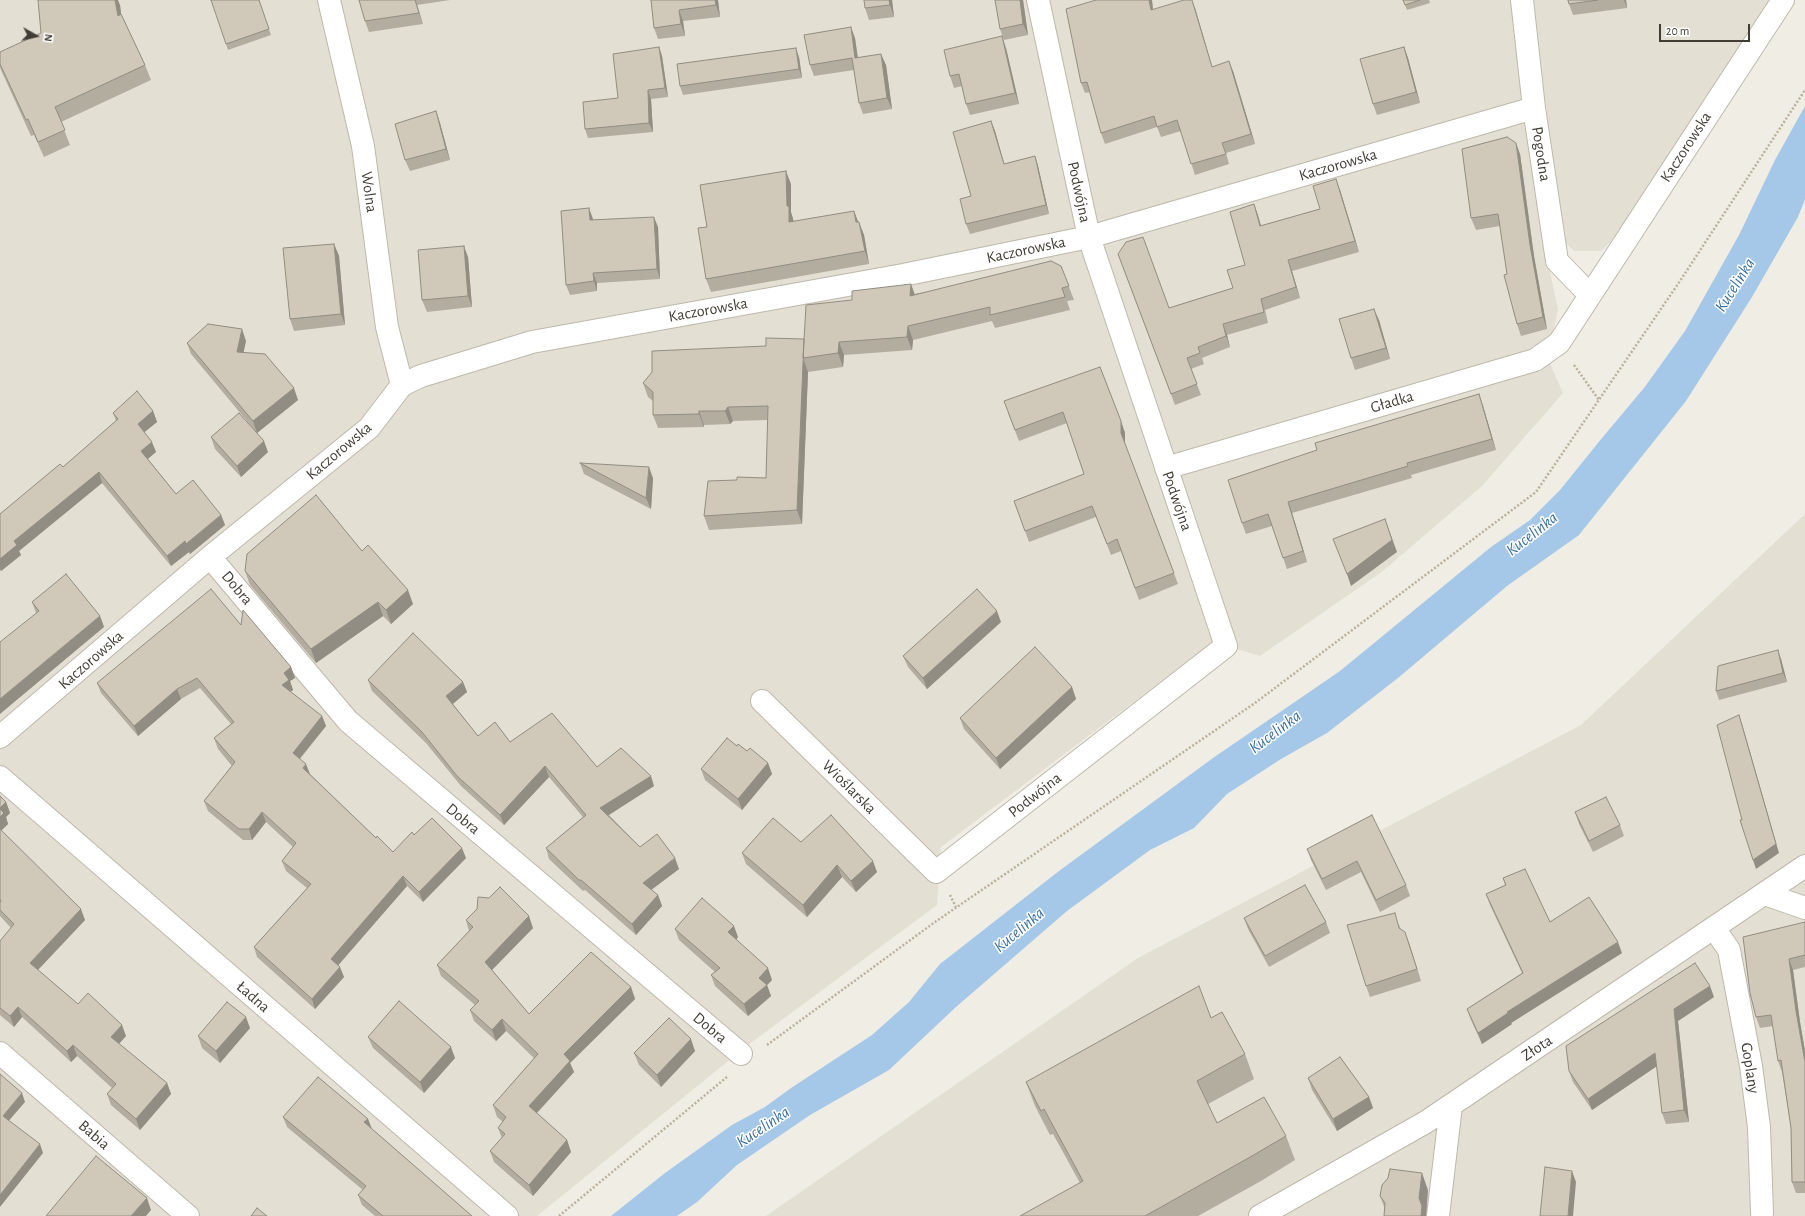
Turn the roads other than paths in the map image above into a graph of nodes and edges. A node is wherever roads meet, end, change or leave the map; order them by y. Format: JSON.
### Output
{"nodes":[{"id":1,"x":329,"y":0,"type":"edge"},
{"id":2,"x":1038,"y":0,"type":"edge"},
{"id":3,"x":1522,"y":0,"type":"edge"},
{"id":4,"x":1783,"y":0,"type":"edge"},
{"id":5,"x":1534,"y":108,"type":"junction"},
{"id":6,"x":1089,"y":237,"type":"junction"},
{"id":7,"x":1589,"y":294,"type":"junction"},
{"id":8,"x":402,"y":384,"type":"junction"},
{"id":9,"x":1166,"y":468,"type":"junction"},
{"id":10,"x":210,"y":557,"type":"junction"},
{"id":11,"x":762,"y":701,"type":"dead end"},
{"id":12,"x":0,"y":737,"type":"edge"},
{"id":13,"x":0,"y":777,"type":"edge"},
{"id":14,"x":1805,"y":866,"type":"edge"},
{"id":15,"x":936,"y":872,"type":"joint"},
{"id":16,"x":1765,"y":894,"type":"junction"},
{"id":17,"x":1805,"y":908,"type":"edge"},
{"id":18,"x":1714,"y":928,"type":"junction"},
{"id":19,"x":0,"y":1053,"type":"edge"},
{"id":20,"x":741,"y":1054,"type":"dead end"},
{"id":21,"x":1451,"y":1106,"type":"junction"},
{"id":22,"x":1762,"y":1213,"type":"dead end"},
{"id":23,"x":188,"y":1216,"type":"edge"},
{"id":24,"x":507,"y":1216,"type":"edge"},
{"id":25,"x":1260,"y":1216,"type":"edge"},
{"id":26,"x":1438,"y":1216,"type":"edge"}],
"edges":[{"from":1,"to":8,"type":"street","name":"Wolna"},
{"from":2,"to":6,"type":"street","name":"Podwójna"},
{"from":3,"to":5,"type":"street","name":"Pogodna"},
{"from":4,"to":7,"type":"street","name":"Kaczorowska"},
{"from":5,"to":6,"type":"street","name":"Kaczorowska"},
{"from":5,"to":7,"type":"street","name":"Pogodna"},
{"from":6,"to":8,"type":"street","name":"Kaczorowska"},
{"from":6,"to":9,"type":"street","name":"Podwójna"},
{"from":7,"to":9,"type":"street","name":"Gładka"},
{"from":8,"to":10,"type":"street","name":"Kaczorowska"},
{"from":9,"to":15,"type":"street","name":"Podwójna"},
{"from":10,"to":12,"type":"street","name":"Kaczorowska"},
{"from":10,"to":20,"type":"street","name":"Dobra"},
{"from":11,"to":15,"type":"street","name":"Wioślarska"},
{"from":13,"to":24,"type":"street","name":"Ładna"},
{"from":14,"to":16,"type":"street","name":"Złota"},
{"from":16,"to":17,"type":"street"},
{"from":16,"to":18,"type":"street","name":"Złota"},
{"from":18,"to":21,"type":"street","name":"Złota"},
{"from":18,"to":22,"type":"street","name":"Goplany"},
{"from":19,"to":23,"type":"street","name":"Babia"},
{"from":21,"to":25,"type":"street","name":"Złota"},
{"from":21,"to":26,"type":"street"}]}
